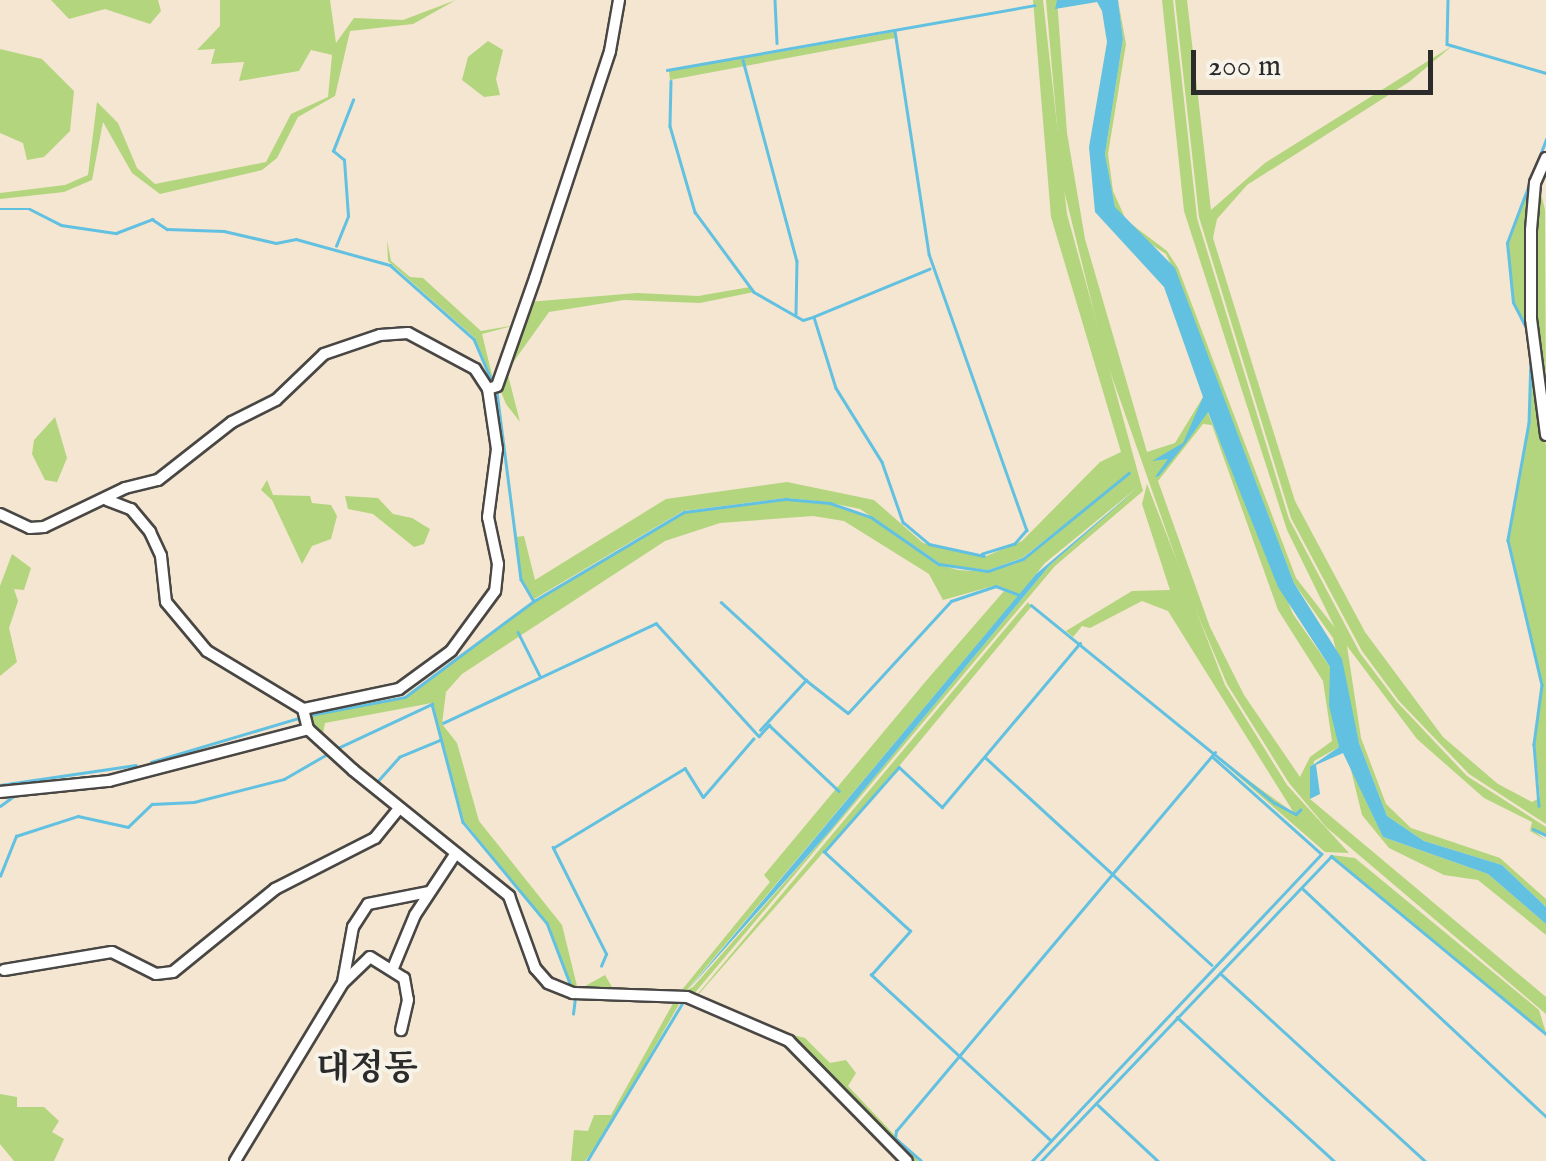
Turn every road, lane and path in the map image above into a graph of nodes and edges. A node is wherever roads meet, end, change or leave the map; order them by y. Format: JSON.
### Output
{"nodes":[{"id":1,"x":619,"y":0,"type":"edge"},
{"id":2,"x":1546,"y":158,"type":"edge"},
{"id":3,"x":488,"y":389,"type":"junction"},
{"id":4,"x":1546,"y":436,"type":"edge"},
{"id":5,"x":107,"y":500,"type":"junction"},
{"id":6,"x":0,"y":514,"type":"edge"},
{"id":7,"x":303,"y":710,"type":"junction"},
{"id":8,"x":308,"y":729,"type":"junction"},
{"id":9,"x":0,"y":792,"type":"edge"},
{"id":10,"x":398,"y":810,"type":"junction"},
{"id":11,"x":456,"y":852,"type":"junction"},
{"id":12,"x":428,"y":892,"type":"junction"},
{"id":13,"x":392,"y":968,"type":"junction"},
{"id":14,"x":4,"y":970,"type":"dead end"},
{"id":15,"x":343,"y":983,"type":"junction"},
{"id":16,"x":400,"y":1030,"type":"dead end"},
{"id":17,"x":235,"y":1161,"type":"edge"},
{"id":18,"x":907,"y":1161,"type":"edge"}],
"edges":[{"from":1,"to":3,"type":"street"},
{"from":2,"to":4,"type":"street"},
{"from":3,"to":5,"type":"street"},
{"from":3,"to":7,"type":"street"},
{"from":5,"to":6,"type":"street"},
{"from":5,"to":7,"type":"street"},
{"from":7,"to":8,"type":"street"},
{"from":8,"to":9,"type":"street"},
{"from":8,"to":10,"type":"street"},
{"from":10,"to":11,"type":"street"},
{"from":10,"to":14,"type":"street"},
{"from":11,"to":12,"type":"street"},
{"from":11,"to":18,"type":"street"},
{"from":12,"to":13,"type":"street"},
{"from":12,"to":15,"type":"street"},
{"from":13,"to":15,"type":"street"},
{"from":13,"to":16,"type":"street"},
{"from":15,"to":17,"type":"street"}]}
